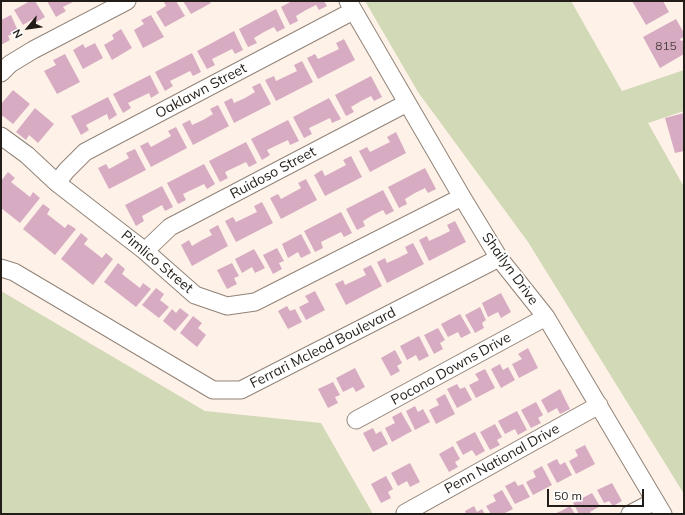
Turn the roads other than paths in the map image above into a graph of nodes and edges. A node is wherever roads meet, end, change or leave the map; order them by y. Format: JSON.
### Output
{"nodes":[{"id":1,"x":127,"y":1,"type":"edge"},
{"id":2,"x":351,"y":6,"type":"edge"},
{"id":3,"x":1,"y":73,"type":"edge"},
{"id":4,"x":408,"y":103,"type":"junction"},
{"id":5,"x":1,"y":136,"type":"edge"},
{"id":6,"x":57,"y":183,"type":"junction"},
{"id":7,"x":462,"y":197,"type":"junction"},
{"id":8,"x":145,"y":251,"type":"junction"},
{"id":9,"x":499,"y":258,"type":"junction"},
{"id":10,"x":1,"y":268,"type":"edge"},
{"id":11,"x":546,"y":317,"type":"junction"},
{"id":12,"x":599,"y":405,"type":"junction"},
{"id":13,"x":356,"y":420,"type":"dead end"},
{"id":14,"x":659,"y":507,"type":"edge"},
{"id":15,"x":405,"y":513,"type":"dead end"},
{"id":16,"x":630,"y":514,"type":"edge"}],
"edges":[{"from":1,"to":3,"type":"street"},
{"from":2,"to":4,"type":"street","name":"Shailyn Drive"},
{"from":2,"to":6,"type":"street","name":"Oaklawn Street"},
{"from":4,"to":7,"type":"street","name":"Shailyn Drive"},
{"from":4,"to":8,"type":"street","name":"Ruidoso Street"},
{"from":5,"to":6,"type":"street","name":"Pimlico Street"},
{"from":6,"to":8,"type":"street","name":"Pimlico Street"},
{"from":7,"to":8,"type":"street","name":"Pimlico Street"},
{"from":7,"to":9,"type":"street","name":"Shailyn Drive"},
{"from":9,"to":10,"type":"street","name":"Ferrari Mcleod Boulevard"},
{"from":9,"to":11,"type":"street","name":"Shailyn Drive"},
{"from":11,"to":12,"type":"street","name":"Shailyn Drive"},
{"from":11,"to":13,"type":"street","name":"Pocono Downs Drive"},
{"from":12,"to":14,"type":"street","name":"Shailyn Drive"},
{"from":12,"to":15,"type":"street","name":"Penn National Drive"},
{"from":14,"to":16,"type":"street"}]}
